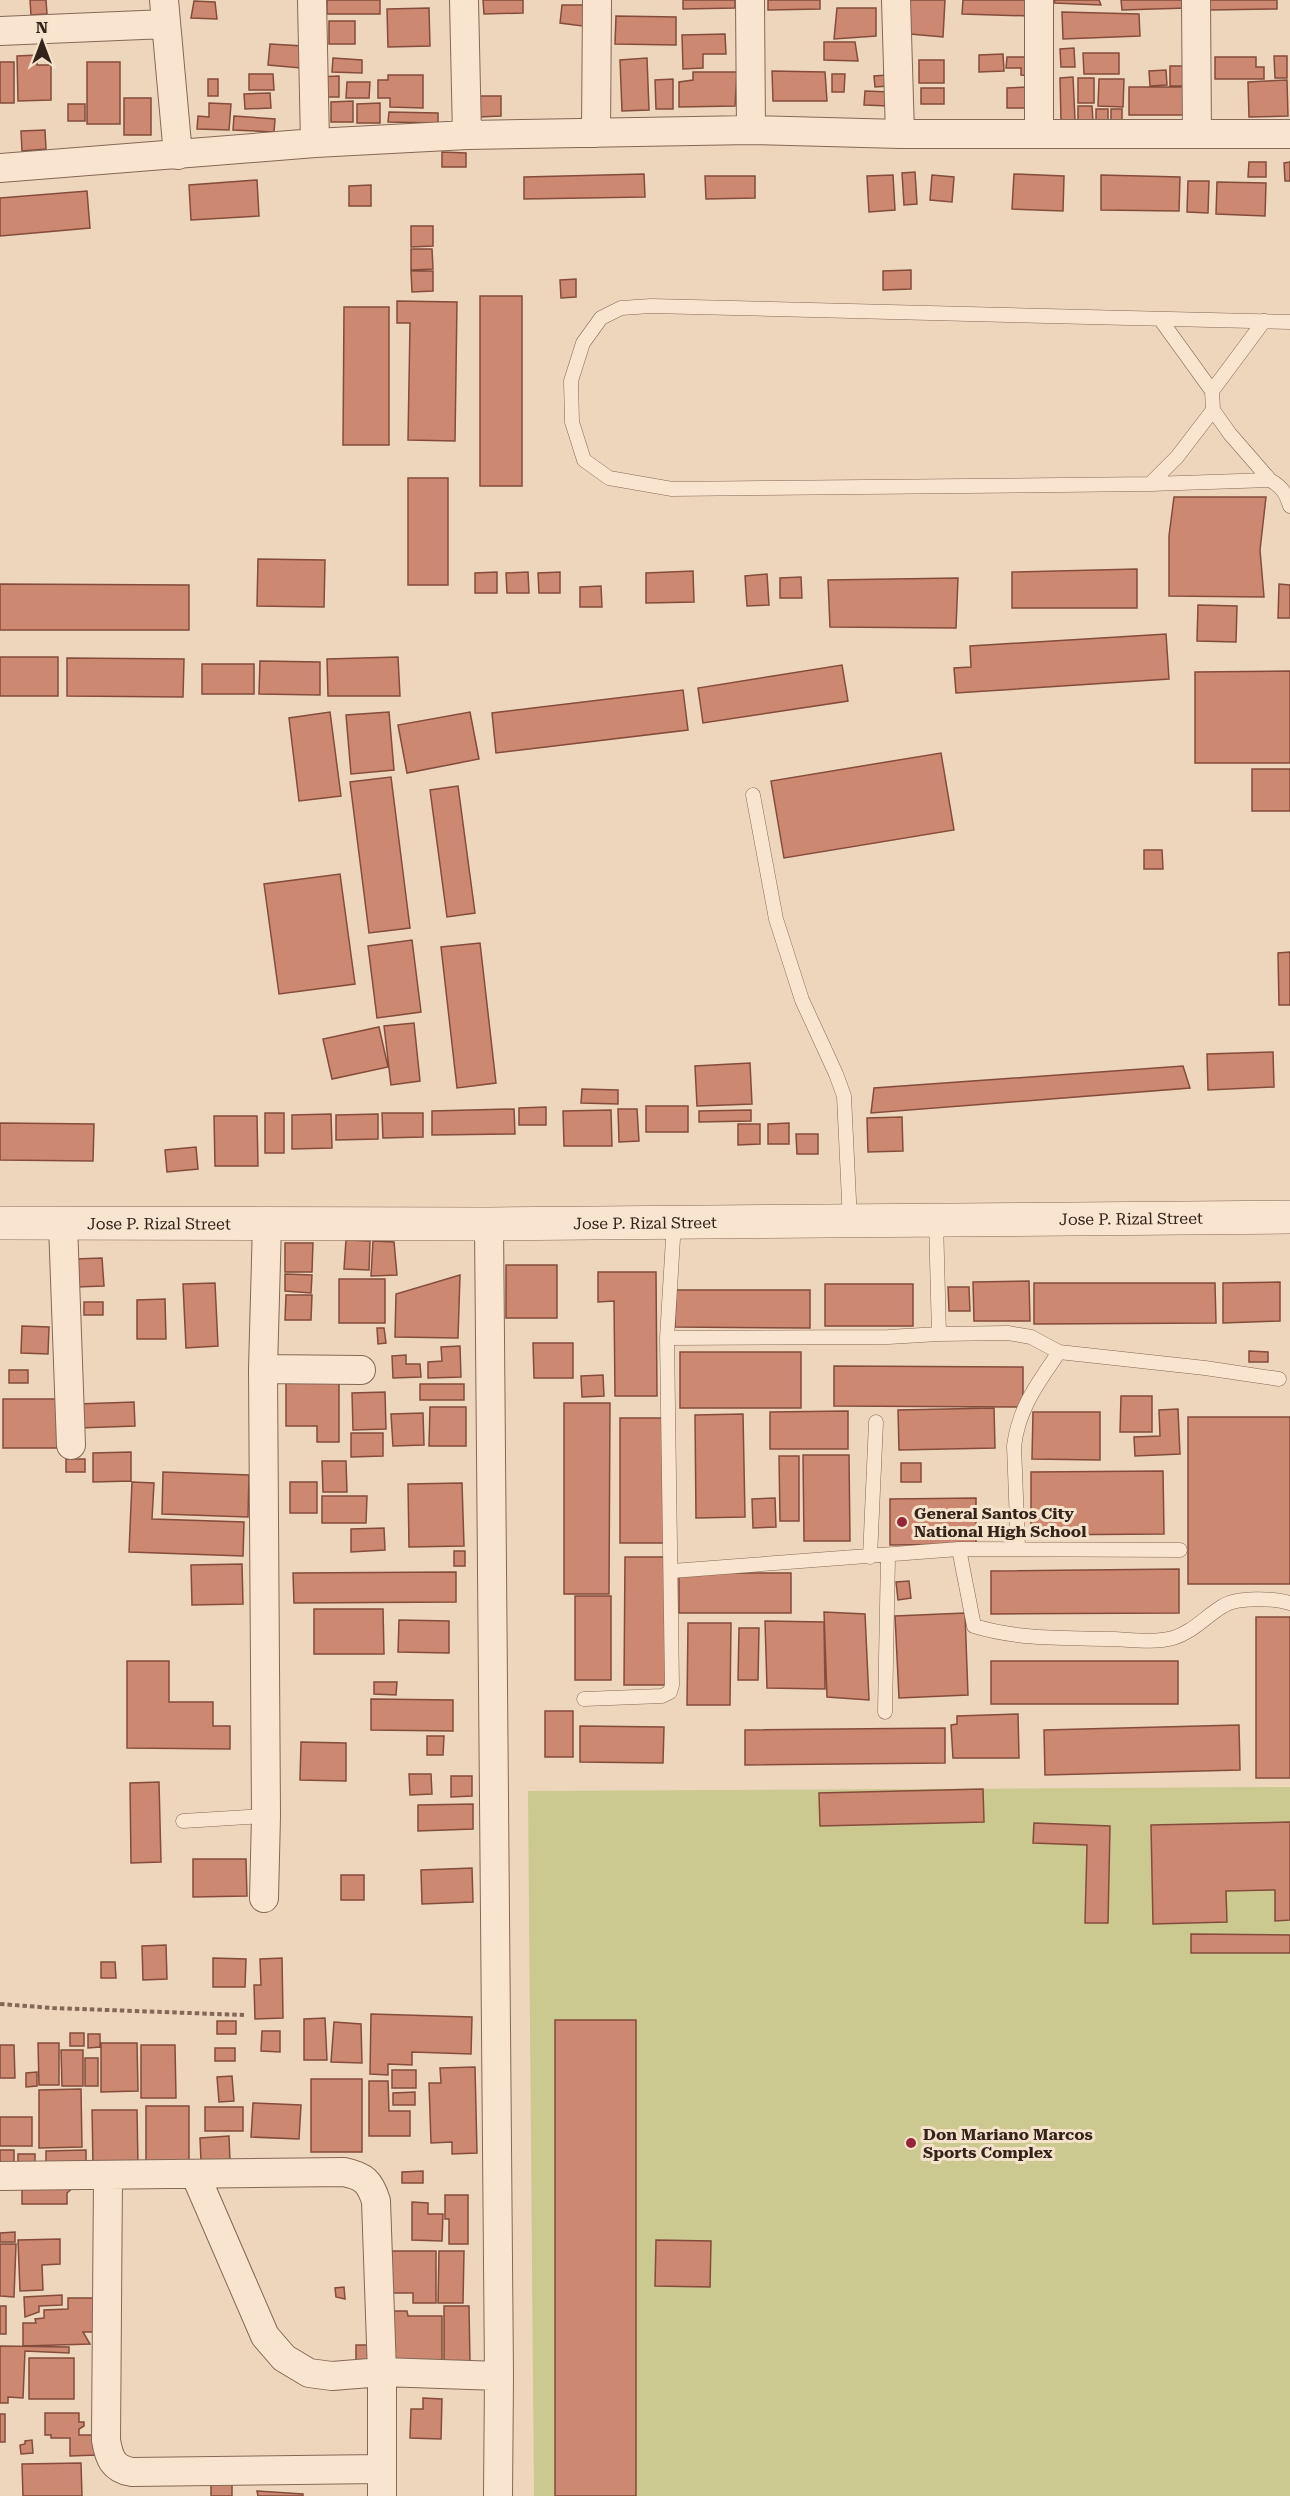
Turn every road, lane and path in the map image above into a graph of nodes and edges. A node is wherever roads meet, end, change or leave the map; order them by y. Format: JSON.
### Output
{"nodes":[{"id":1,"x":312,"y":0,"type":"edge"},
{"id":2,"x":464,"y":0,"type":"edge"},
{"id":3,"x":597,"y":0,"type":"edge"},
{"id":4,"x":750,"y":0,"type":"edge"},
{"id":5,"x":896,"y":0,"type":"edge"},
{"id":6,"x":1039,"y":0,"type":"edge"},
{"id":7,"x":1196,"y":0,"type":"edge"},
{"id":8,"x":165,"y":12,"type":"edge"},
{"id":9,"x":0,"y":32,"type":"edge"},
{"id":10,"x":751,"y":130,"type":"junction"},
{"id":11,"x":1039,"y":132,"type":"junction"},
{"id":12,"x":596,"y":133,"type":"junction"},
{"id":13,"x":900,"y":134,"type":"junction"},
{"id":14,"x":1197,"y":134,"type":"junction"},
{"id":15,"x":1290,"y":134,"type":"edge"},
{"id":16,"x":467,"y":135,"type":"junction"},
{"id":17,"x":315,"y":143,"type":"junction"},
{"id":18,"x":178,"y":155,"type":"junction"},
{"id":19,"x":0,"y":168,"type":"edge"},
{"id":20,"x":1160,"y":319,"type":"junction"},
{"id":21,"x":1264,"y":321,"type":"junction"},
{"id":22,"x":1290,"y":321,"type":"edge"},
{"id":23,"x":1212,"y":391,"type":"junction"},
{"id":24,"x":1213,"y":410,"type":"junction"},
{"id":25,"x":1270,"y":480,"type":"junction"},
{"id":26,"x":1150,"y":484,"type":"junction"},
{"id":27,"x":1290,"y":506,"type":"edge"},
{"id":28,"x":753,"y":795,"type":"dead end"},
{"id":29,"x":1290,"y":1217,"type":"edge"},
{"id":30,"x":936,"y":1220,"type":"junction"},
{"id":31,"x":850,"y":1221,"type":"junction"},
{"id":32,"x":674,"y":1222,"type":"junction"},
{"id":33,"x":0,"y":1223,"type":"edge"},
{"id":34,"x":63,"y":1224,"type":"junction"},
{"id":35,"x":267,"y":1224,"type":"junction"},
{"id":36,"x":489,"y":1224,"type":"junction"},
{"id":37,"x":939,"y":1334,"type":"junction"},
{"id":38,"x":667,"y":1338,"type":"junction"},
{"id":39,"x":1059,"y":1352,"type":"junction"},
{"id":40,"x":263,"y":1369,"type":"junction"},
{"id":41,"x":361,"y":1370,"type":"dead end"},
{"id":42,"x":1279,"y":1379,"type":"dead end"},
{"id":43,"x":876,"y":1422,"type":"dead end"},
{"id":44,"x":70,"y":1445,"type":"dead end"},
{"id":45,"x":1018,"y":1548,"type":"junction"},
{"id":46,"x":959,"y":1549,"type":"junction"},
{"id":47,"x":1180,"y":1550,"type":"dead end"},
{"id":48,"x":888,"y":1556,"type":"junction"},
{"id":49,"x":870,"y":1557,"type":"junction"},
{"id":50,"x":672,"y":1571,"type":"junction"},
{"id":51,"x":1290,"y":1603,"type":"edge"},
{"id":52,"x":584,"y":1699,"type":"dead end"},
{"id":53,"x":885,"y":1712,"type":"dead end"},
{"id":54,"x":266,"y":1816,"type":"junction"},
{"id":55,"x":183,"y":1821,"type":"dead end"},
{"id":56,"x":264,"y":1898,"type":"dead end"},
{"id":57,"x":0,"y":2004,"type":"edge"},
{"id":58,"x":244,"y":2015,"type":"dead end"},
{"id":59,"x":195,"y":2174,"type":"junction"},
{"id":60,"x":0,"y":2176,"type":"edge"},
{"id":61,"x":108,"y":2176,"type":"junction"},
{"id":62,"x":382,"y":2372,"type":"junction"},
{"id":63,"x":499,"y":2376,"type":"junction"},
{"id":64,"x":382,"y":2482,"type":"edge"},
{"id":65,"x":498,"y":2496,"type":"edge"}],
"edges":[{"from":1,"to":17,"type":"street"},
{"from":2,"to":16,"type":"street"},
{"from":3,"to":12,"type":"street"},
{"from":4,"to":10,"type":"street"},
{"from":5,"to":13,"type":"street"},
{"from":6,"to":11,"type":"street"},
{"from":7,"to":14,"type":"street"},
{"from":8,"to":9,"type":"street"},
{"from":8,"to":18,"type":"street"},
{"from":10,"to":12,"type":"street"},
{"from":10,"to":13,"type":"street"},
{"from":11,"to":13,"type":"street"},
{"from":11,"to":14,"type":"street"},
{"from":12,"to":16,"type":"street"},
{"from":14,"to":15,"type":"street"},
{"from":16,"to":17,"type":"street"},
{"from":17,"to":18,"type":"street"},
{"from":18,"to":19,"type":"street"},
{"from":20,"to":21,"type":"lane"},
{"from":20,"to":23,"type":"lane"},
{"from":20,"to":26,"type":"lane"},
{"from":21,"to":22,"type":"lane"},
{"from":21,"to":23,"type":"lane"},
{"from":23,"to":24,"type":"lane"},
{"from":24,"to":25,"type":"lane"},
{"from":24,"to":26,"type":"lane"},
{"from":25,"to":26,"type":"lane"},
{"from":25,"to":27,"type":"lane"},
{"from":28,"to":31,"type":"lane"},
{"from":29,"to":30,"type":"street","name":"Jose P. Rizal Street"},
{"from":30,"to":31,"type":"street","name":"Jose P. Rizal Street"},
{"from":30,"to":37,"type":"lane"},
{"from":31,"to":32,"type":"street","name":"Jose P. Rizal Street"},
{"from":32,"to":36,"type":"street","name":"Jose P. Rizal Street"},
{"from":32,"to":38,"type":"lane"},
{"from":33,"to":34,"type":"street","name":"Jose P. Rizal Street"},
{"from":34,"to":35,"type":"street","name":"Jose P. Rizal Street"},
{"from":34,"to":44,"type":"street"},
{"from":35,"to":36,"type":"street","name":"Jose P. Rizal Street"},
{"from":35,"to":40,"type":"street"},
{"from":36,"to":63,"type":"street"},
{"from":37,"to":38,"type":"lane"},
{"from":37,"to":39,"type":"lane"},
{"from":38,"to":50,"type":"lane"},
{"from":39,"to":42,"type":"lane"},
{"from":39,"to":45,"type":"lane"},
{"from":40,"to":41,"type":"street"},
{"from":40,"to":54,"type":"street"},
{"from":43,"to":49,"type":"lane"},
{"from":45,"to":46,"type":"lane"},
{"from":45,"to":47,"type":"lane"},
{"from":46,"to":48,"type":"lane"},
{"from":46,"to":51,"type":"lane"},
{"from":48,"to":49,"type":"lane"},
{"from":48,"to":53,"type":"lane"},
{"from":49,"to":50,"type":"lane"},
{"from":50,"to":52,"type":"lane"},
{"from":54,"to":55,"type":"lane"},
{"from":54,"to":56,"type":"street"},
{"from":57,"to":58,"type":"path"},
{"from":59,"to":61,"type":"street"},
{"from":59,"to":62,"type":"street"},
{"from":59,"to":62,"type":"street"},
{"from":60,"to":61,"type":"street"},
{"from":61,"to":64,"type":"street"},
{"from":62,"to":63,"type":"street"},
{"from":62,"to":64,"type":"street"},
{"from":63,"to":65,"type":"street"}]}
